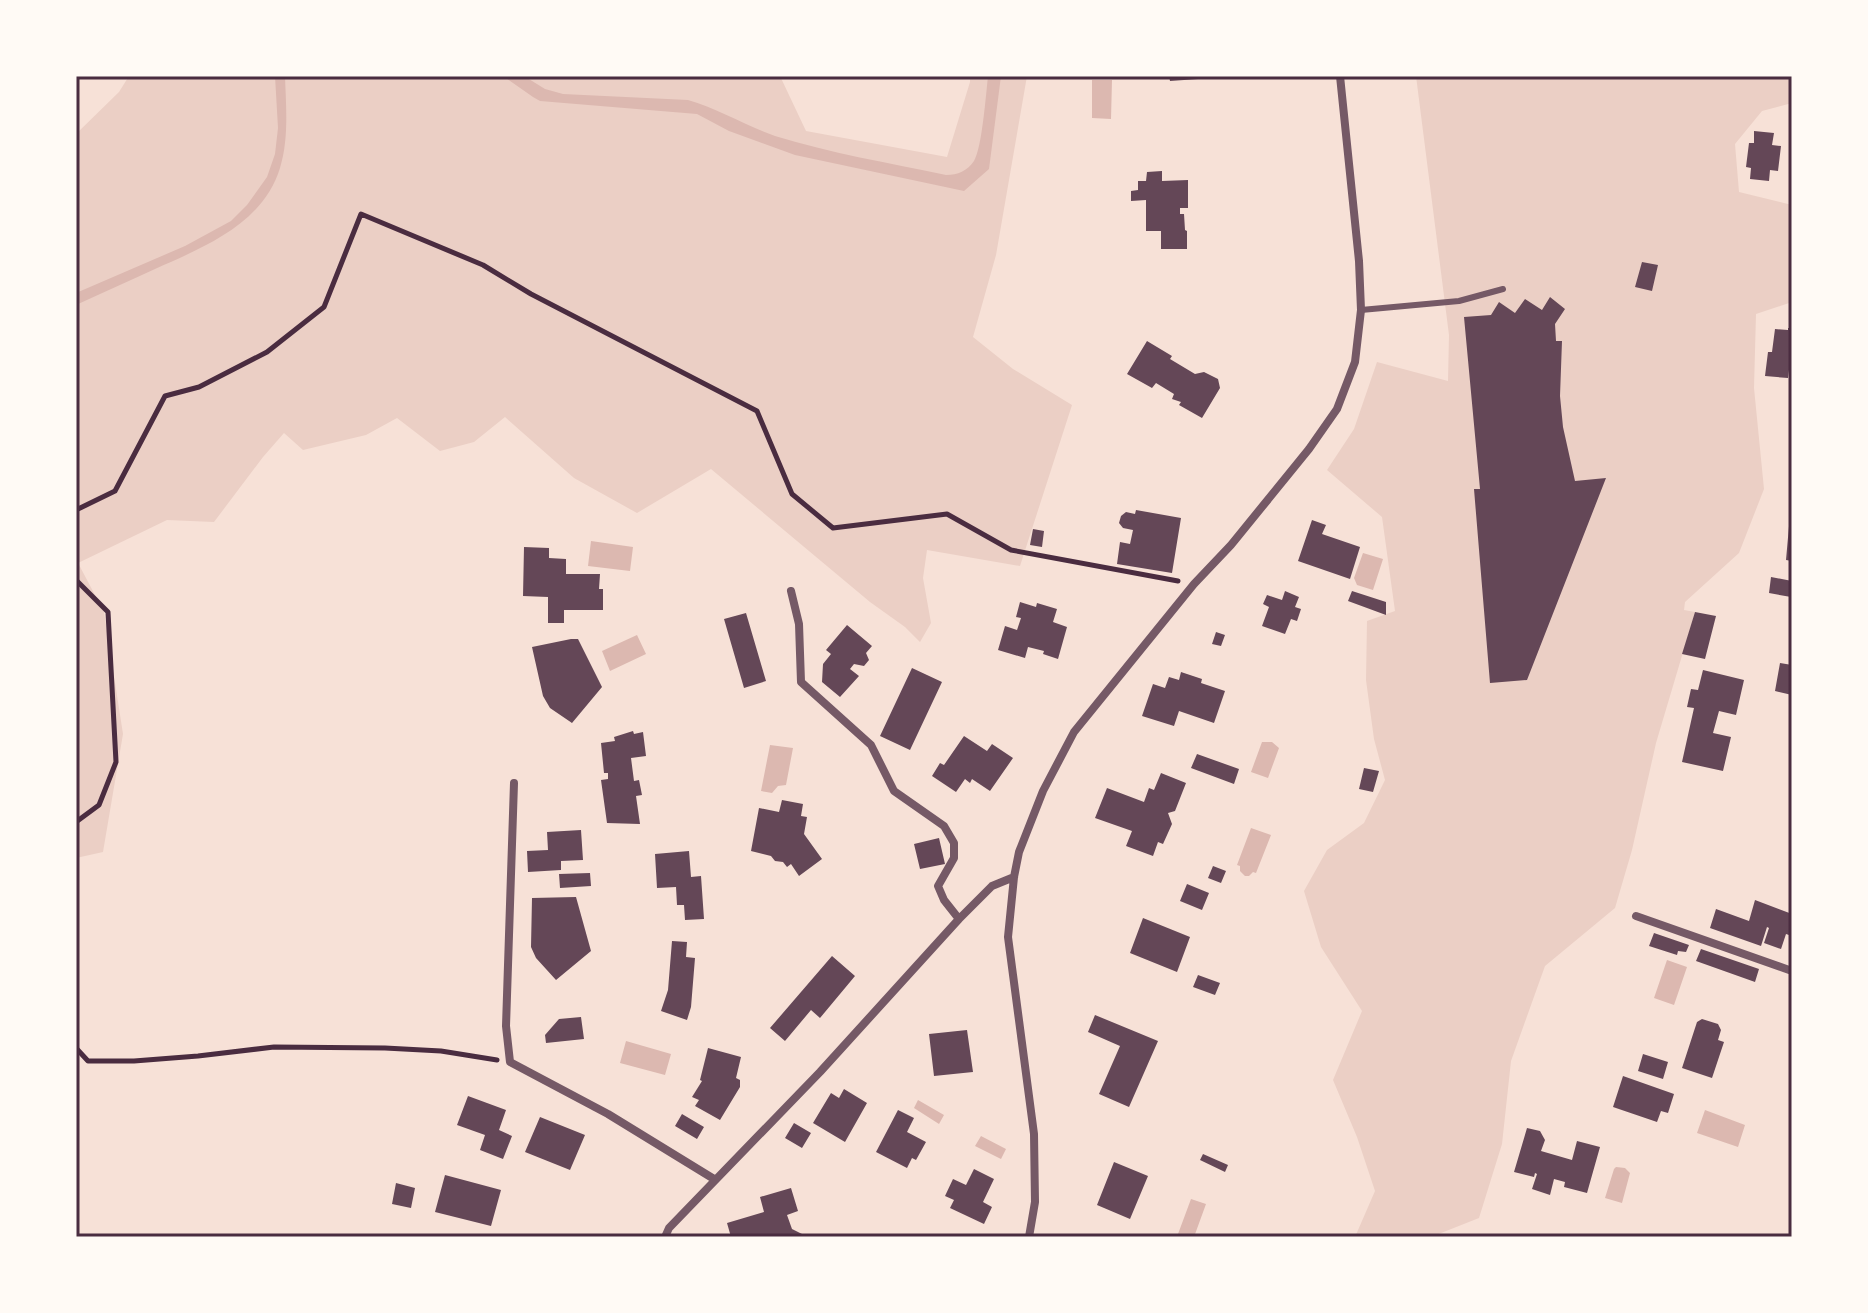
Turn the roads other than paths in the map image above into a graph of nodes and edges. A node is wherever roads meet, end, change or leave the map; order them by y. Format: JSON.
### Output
{"nodes":[{"id":1,"x":1340,"y":76,"type":"edge"},
{"id":2,"x":1503,"y":289,"type":"dead end"},
{"id":3,"x":1361,"y":310,"type":"junction"},
{"id":4,"x":791,"y":591,"type":"dead end"},
{"id":5,"x":514,"y":783,"type":"dead end"},
{"id":6,"x":1014,"y":877,"type":"junction"},
{"id":7,"x":1636,"y":916,"type":"dead end"},
{"id":8,"x":959,"y":919,"type":"junction"},
{"id":9,"x":1792,"y":971,"type":"edge"},
{"id":10,"x":714,"y":1179,"type":"junction"},
{"id":11,"x":665,"y":1237,"type":"edge"},
{"id":12,"x":1029,"y":1237,"type":"edge"}],
"edges":[{"from":1,"to":3,"type":"street"},
{"from":2,"to":3,"type":"lane"},
{"from":3,"to":6,"type":"street"},
{"from":4,"to":8,"type":"street"},
{"from":5,"to":10,"type":"street"},
{"from":6,"to":8,"type":"street"},
{"from":6,"to":12,"type":"street"},
{"from":7,"to":9,"type":"street"},
{"from":8,"to":10,"type":"street"},
{"from":10,"to":11,"type":"street"}]}
